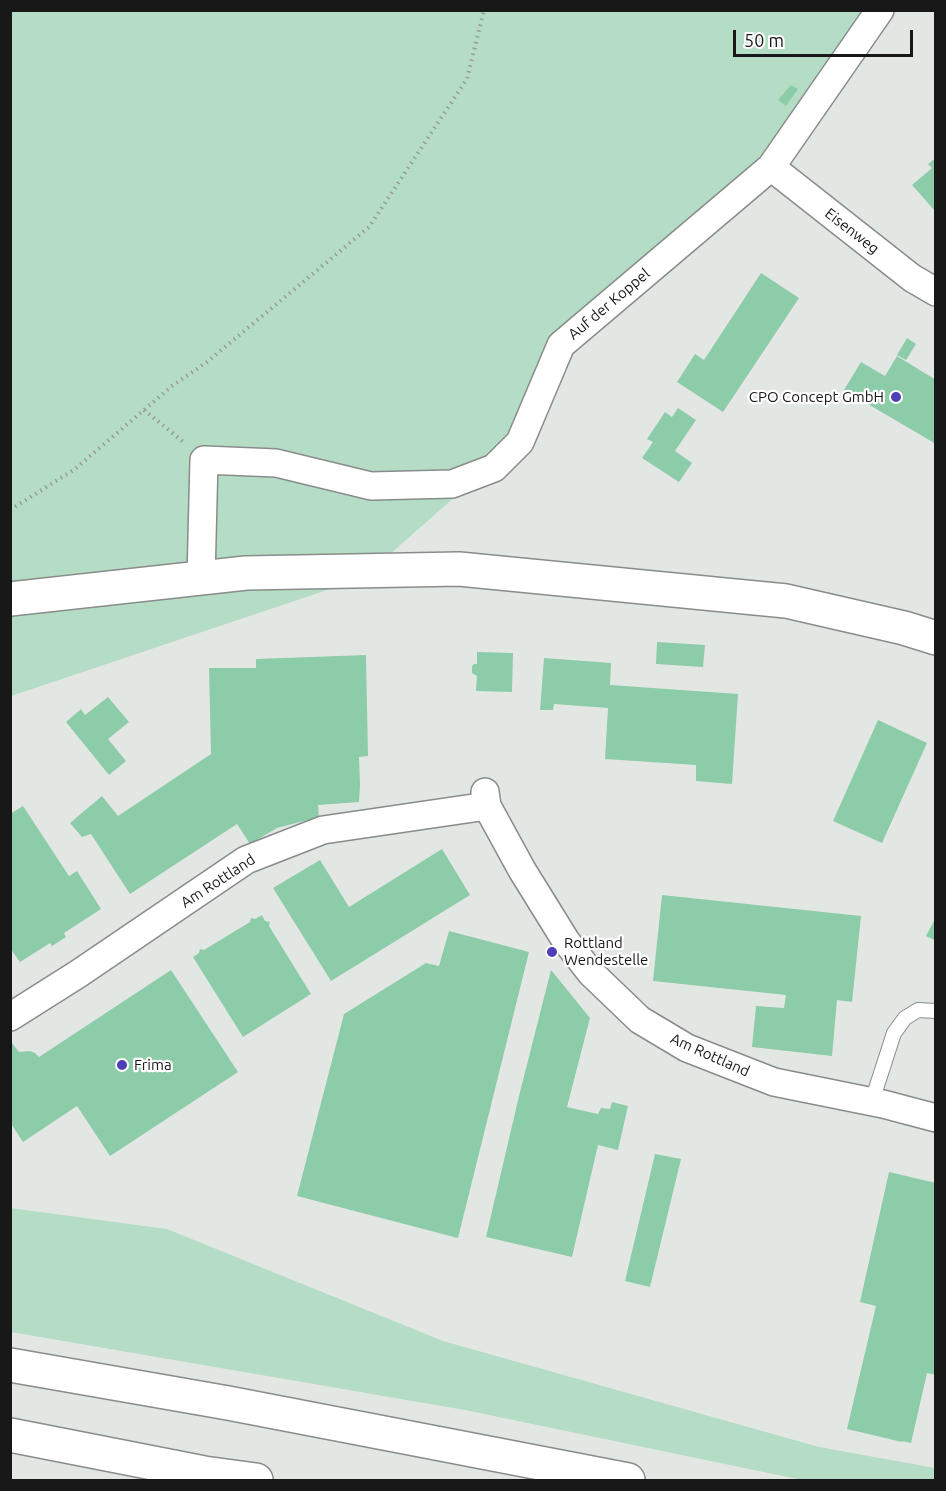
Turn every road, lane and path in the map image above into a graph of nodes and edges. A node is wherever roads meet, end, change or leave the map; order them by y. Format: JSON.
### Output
{"nodes":[{"id":1,"x":484,"y":10,"type":"edge"},
{"id":2,"x":880,"y":10,"type":"edge"},
{"id":3,"x":771,"y":167,"type":"junction"},
{"id":4,"x":936,"y":291,"type":"edge"},
{"id":5,"x":144,"y":410,"type":"junction"},
{"id":6,"x":204,"y":459,"type":"junction"},
{"id":7,"x":10,"y":510,"type":"edge"},
{"id":8,"x":201,"y":578,"type":"junction"},
{"id":9,"x":10,"y":599,"type":"edge"},
{"id":10,"x":936,"y":638,"type":"edge"},
{"id":11,"x":936,"y":1011,"type":"edge"},
{"id":12,"x":10,"y":1017,"type":"edge"},
{"id":13,"x":872,"y":1101,"type":"junction"},
{"id":14,"x":936,"y":1118,"type":"edge"},
{"id":15,"x":10,"y":1365,"type":"edge"},
{"id":16,"x":10,"y":1435,"type":"edge"},
{"id":17,"x":256,"y":1480,"type":"edge"},
{"id":18,"x":628,"y":1480,"type":"edge"}],
"edges":[{"from":1,"to":5,"type":"path"},
{"from":2,"to":3,"type":"street","name":"Auf der Koppel"},
{"from":3,"to":4,"type":"street","name":"Eisenweg"},
{"from":3,"to":6,"type":"street","name":"Auf der Koppel"},
{"from":5,"to":6,"type":"path"},
{"from":5,"to":7,"type":"path"},
{"from":6,"to":8,"type":"street"},
{"from":8,"to":9,"type":"main road"},
{"from":8,"to":10,"type":"main road"},
{"from":11,"to":13,"type":"lane"},
{"from":12,"to":13,"type":"street","name":"Am Rottland"},
{"from":13,"to":14,"type":"street","name":"Am Rottland"},
{"from":15,"to":18,"type":"main road"},
{"from":16,"to":17,"type":"main road"}]}
